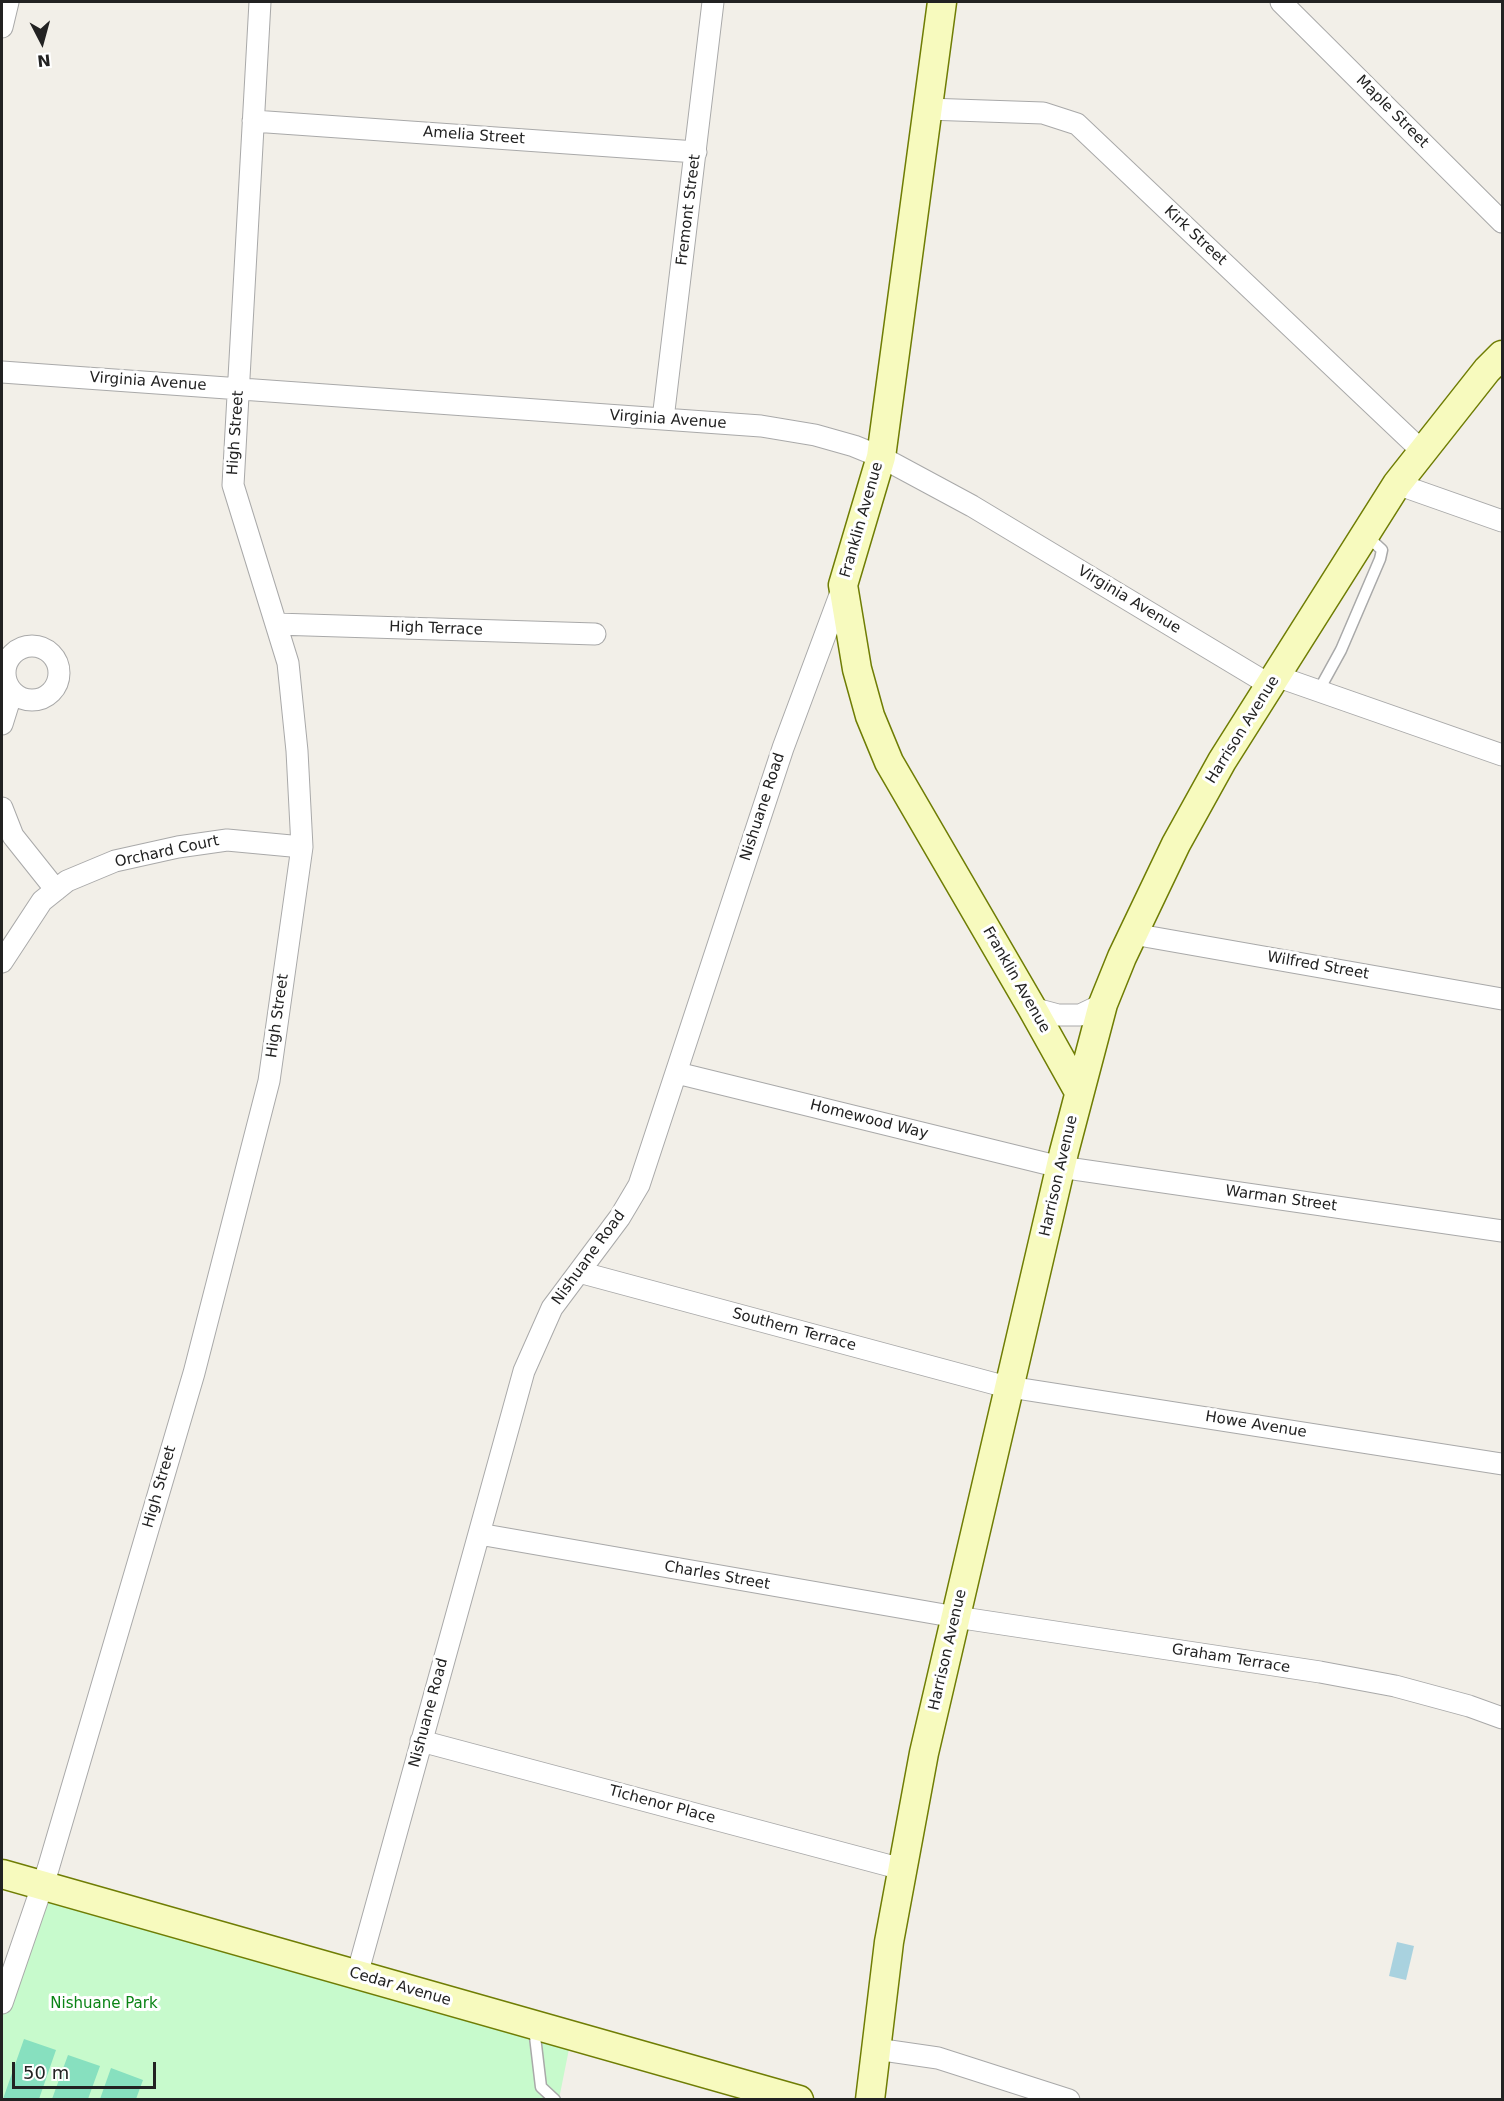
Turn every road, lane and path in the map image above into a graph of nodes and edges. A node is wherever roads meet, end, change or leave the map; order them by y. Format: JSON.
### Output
{"nodes":[{"id":1,"x":8,"y":2,"type":"edge"},
{"id":2,"x":260,"y":2,"type":"edge"},
{"id":3,"x":713,"y":2,"type":"edge"},
{"id":4,"x":942,"y":2,"type":"edge"},
{"id":5,"x":1281,"y":2,"type":"edge"},
{"id":6,"x":2,"y":27,"type":"edge"},
{"id":7,"x":927,"y":109,"type":"junction"},
{"id":8,"x":253,"y":121,"type":"junction"},
{"id":9,"x":696,"y":152,"type":"junction"},
{"id":10,"x":1503,"y":222,"type":"edge"},
{"id":11,"x":1503,"y":355,"type":"edge"},
{"id":12,"x":2,"y":372,"type":"edge"},
{"id":13,"x":239,"y":389,"type":"junction"},
{"id":14,"x":663,"y":419,"type":"junction"},
{"id":15,"x":1422,"y":451,"type":"junction"},
{"id":16,"x":881,"y":457,"type":"junction"},
{"id":17,"x":1397,"y":484,"type":"junction"},
{"id":18,"x":1503,"y":521,"type":"edge"},
{"id":19,"x":1364,"y":534,"type":"junction"},
{"id":20,"x":843,"y":585,"type":"junction"},
{"id":21,"x":276,"y":624,"type":"junction"},
{"id":22,"x":595,"y":634,"type":"dead end"},
{"id":23,"x":1273,"y":680,"type":"junction"},
{"id":24,"x":1320,"y":690,"type":"junction"},
{"id":25,"x":12,"y":692,"type":"dead end"},
{"id":26,"x":2,"y":724,"type":"edge"},
{"id":27,"x":1503,"y":754,"type":"edge"},
{"id":28,"x":2,"y":808,"type":"edge"},
{"id":29,"x":302,"y":847,"type":"junction"},
{"id":30,"x":56,"y":890,"type":"junction"},
{"id":31,"x":1133,"y":934,"type":"junction"},
{"id":32,"x":2,"y":962,"type":"edge"},
{"id":33,"x":1503,"y":999,"type":"edge"},
{"id":34,"x":1103,"y":1004,"type":"junction"},
{"id":35,"x":1032,"y":1008,"type":"junction"},
{"id":36,"x":676,"y":1073,"type":"junction"},
{"id":37,"x":1079,"y":1092,"type":"junction"},
{"id":38,"x":1060,"y":1167,"type":"junction"},
{"id":39,"x":1503,"y":1231,"type":"edge"},
{"id":40,"x":579,"y":1272,"type":"junction"},
{"id":41,"x":1009,"y":1387,"type":"junction"},
{"id":42,"x":1503,"y":1464,"type":"edge"},
{"id":43,"x":478,"y":1534,"type":"junction"},
{"id":44,"x":956,"y":1617,"type":"junction"},
{"id":45,"x":1503,"y":1718,"type":"edge"},
{"id":46,"x":422,"y":1741,"type":"junction"},
{"id":47,"x":902,"y":1869,"type":"junction"},
{"id":48,"x":2,"y":1874,"type":"edge"},
{"id":49,"x":42,"y":1886,"type":"junction"},
{"id":50,"x":357,"y":1975,"type":"junction"},
{"id":51,"x":2,"y":2003,"type":"edge"},
{"id":52,"x":534,"y":2025,"type":"junction"},
{"id":53,"x":876,"y":2049,"type":"junction"},
{"id":54,"x":760,"y":2094,"type":"edge"},
{"id":55,"x":555,"y":2100,"type":"edge"},
{"id":56,"x":799,"y":2100,"type":"edge"},
{"id":57,"x":870,"y":2100,"type":"edge"},
{"id":58,"x":1069,"y":2100,"type":"edge"}],
"edges":[{"from":1,"to":6,"type":"street"},
{"from":2,"to":8,"type":"street","name":"High Street"},
{"from":3,"to":9,"type":"street","name":"Fremont Street"},
{"from":4,"to":7,"type":"street","name":"Franklin Avenue"},
{"from":5,"to":10,"type":"street","name":"Maple Street"},
{"from":7,"to":15,"type":"street","name":"Kirk Street"},
{"from":7,"to":16,"type":"street","name":"Franklin Avenue"},
{"from":8,"to":9,"type":"street","name":"Amelia Street"},
{"from":8,"to":13,"type":"street","name":"High Street"},
{"from":9,"to":14,"type":"street","name":"Fremont Street"},
{"from":11,"to":15,"type":"street","name":"Harrison Avenue"},
{"from":12,"to":13,"type":"street","name":"Virginia Avenue"},
{"from":13,"to":14,"type":"street","name":"Virginia Avenue"},
{"from":13,"to":21,"type":"street","name":"High Street"},
{"from":14,"to":16,"type":"street","name":"Virginia Avenue"},
{"from":15,"to":17,"type":"street","name":"Harrison Avenue"},
{"from":16,"to":20,"type":"street","name":"Franklin Avenue"},
{"from":16,"to":23,"type":"street","name":"Virginia Avenue"},
{"from":17,"to":18,"type":"street"},
{"from":17,"to":19,"type":"street","name":"Harrison Avenue"},
{"from":19,"to":23,"type":"street","name":"Harrison Avenue"},
{"from":19,"to":24,"type":"lane"},
{"from":20,"to":35,"type":"street","name":"Franklin Avenue"},
{"from":20,"to":36,"type":"street","name":"Nishuane Road"},
{"from":21,"to":22,"type":"street","name":"High Terrace"},
{"from":21,"to":29,"type":"street","name":"High Street"},
{"from":23,"to":24,"type":"street","name":"Virginia Avenue"},
{"from":23,"to":31,"type":"street","name":"Harrison Avenue"},
{"from":24,"to":27,"type":"street","name":"Virginia Avenue"},
{"from":25,"to":26,"type":"street"},
{"from":28,"to":30,"type":"street"},
{"from":29,"to":30,"type":"street","name":"Orchard Court"},
{"from":29,"to":49,"type":"street","name":"High Street"},
{"from":30,"to":32,"type":"street","name":"Orchard Court"},
{"from":31,"to":33,"type":"street","name":"Wilfred Street"},
{"from":31,"to":34,"type":"street","name":"Harrison Avenue"},
{"from":34,"to":35,"type":"street"},
{"from":34,"to":37,"type":"street","name":"Harrison Avenue"},
{"from":35,"to":37,"type":"street","name":"Franklin Avenue"},
{"from":36,"to":38,"type":"street","name":"Homewood Way"},
{"from":36,"to":40,"type":"street","name":"Nishuane Road"},
{"from":37,"to":38,"type":"street","name":"Harrison Avenue"},
{"from":38,"to":39,"type":"street","name":"Warman Street"},
{"from":38,"to":41,"type":"street","name":"Harrison Avenue"},
{"from":40,"to":41,"type":"street","name":"Southern Terrace"},
{"from":40,"to":43,"type":"street","name":"Nishuane Road"},
{"from":41,"to":42,"type":"street","name":"Howe Avenue"},
{"from":41,"to":44,"type":"street","name":"Harrison Avenue"},
{"from":43,"to":44,"type":"street","name":"Charles Street"},
{"from":43,"to":46,"type":"street","name":"Nishuane Road"},
{"from":44,"to":45,"type":"street","name":"Graham Terrace"},
{"from":44,"to":47,"type":"street","name":"Harrison Avenue"},
{"from":46,"to":47,"type":"street","name":"Tichenor Place"},
{"from":46,"to":50,"type":"street","name":"Nishuane Road"},
{"from":47,"to":53,"type":"street","name":"Harrison Avenue"},
{"from":48,"to":49,"type":"street","name":"Cedar Avenue"},
{"from":49,"to":50,"type":"street","name":"Cedar Avenue"},
{"from":49,"to":51,"type":"street","name":"High Street"},
{"from":50,"to":52,"type":"street","name":"Cedar Avenue"},
{"from":52,"to":54,"type":"street","name":"Cedar Avenue"},
{"from":52,"to":55,"type":"lane"},
{"from":53,"to":57,"type":"street","name":"Harrison Avenue"},
{"from":53,"to":58,"type":"street"},
{"from":54,"to":56,"type":"street","name":"Cedar Avenue"}]}
